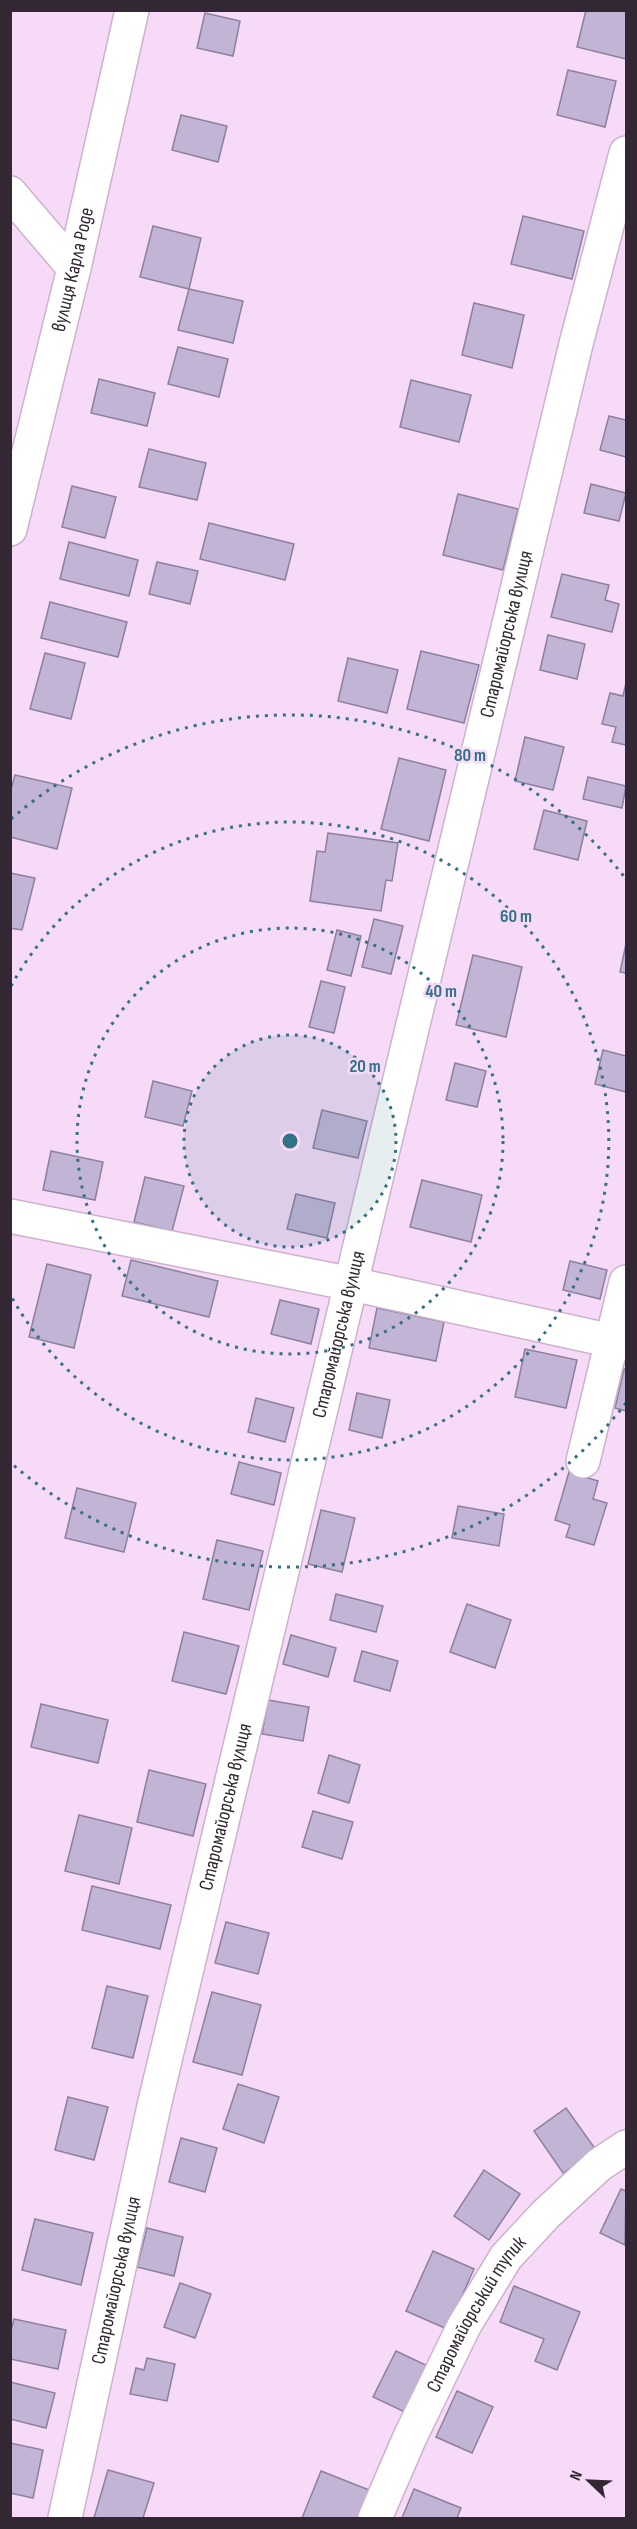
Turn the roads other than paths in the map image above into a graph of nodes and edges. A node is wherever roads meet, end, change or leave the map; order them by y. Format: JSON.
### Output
{"nodes":[{"id":1,"x":132,"y":10,"type":"edge"},
{"id":2,"x":627,"y":153,"type":"edge"},
{"id":3,"x":10,"y":193,"type":"edge"},
{"id":4,"x":74,"y":268,"type":"junction"},
{"id":5,"x":10,"y":529,"type":"edge"},
{"id":6,"x":10,"y":1216,"type":"edge"},
{"id":7,"x":627,"y":1282,"type":"edge"},
{"id":8,"x":352,"y":1284,"type":"junction"},
{"id":9,"x":620,"y":1342,"type":"edge"},
{"id":10,"x":583,"y":1461,"type":"dead end"},
{"id":11,"x":627,"y":2147,"type":"edge"},
{"id":12,"x":64,"y":2518,"type":"edge"},
{"id":13,"x":375,"y":2518,"type":"edge"}],
"edges":[{"from":1,"to":4,"type":"street","name":"вулиця Карла Роде"},
{"from":2,"to":8,"type":"street","name":"Старомайорська вулиця"},
{"from":3,"to":4,"type":"street"},
{"from":4,"to":5,"type":"street","name":"вулиця Карла Роде"},
{"from":6,"to":8,"type":"street"},
{"from":7,"to":9,"type":"street"},
{"from":8,"to":9,"type":"street"},
{"from":8,"to":12,"type":"street","name":"Старомайорська вулиця"},
{"from":9,"to":10,"type":"street"},
{"from":11,"to":13,"type":"street","name":"Старомайорський тупик"}]}
